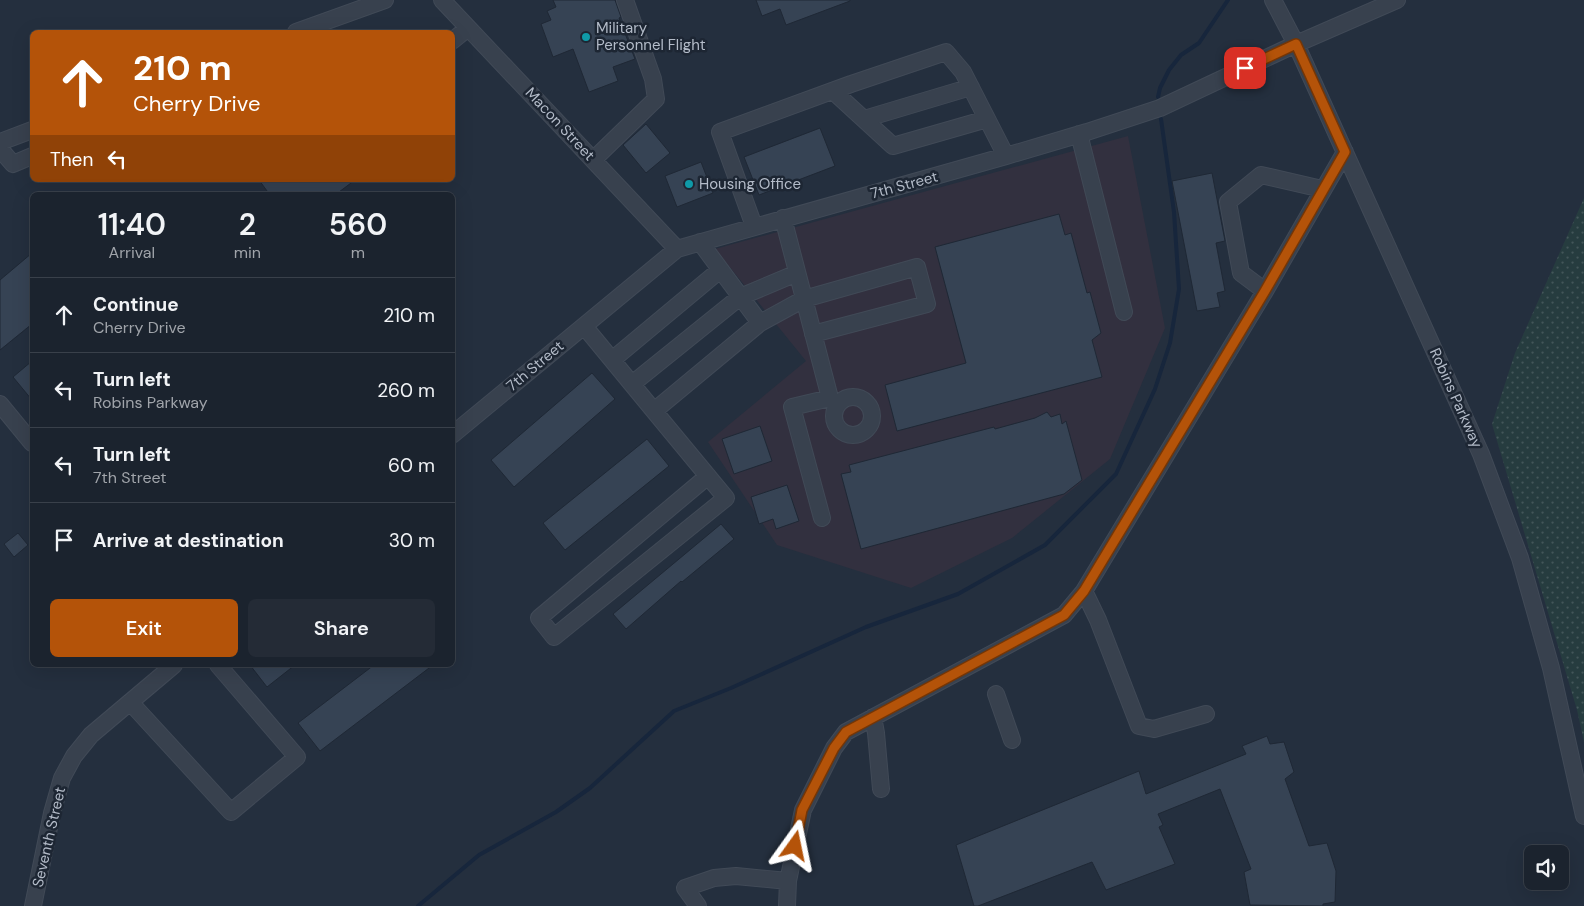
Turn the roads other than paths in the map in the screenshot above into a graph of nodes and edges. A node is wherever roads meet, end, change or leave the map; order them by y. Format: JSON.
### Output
{"nodes":[{"id":1,"x":385,"y":0,"type":"edge"},
{"id":2,"x":442,"y":0,"type":"edge"},
{"id":3,"x":625,"y":0,"type":"edge"},
{"id":4,"x":1273,"y":0,"type":"edge"},
{"id":5,"x":1397,"y":0,"type":"edge"},
{"id":6,"x":341,"y":7,"type":"edge"},
{"id":7,"x":468,"y":28,"type":"junction"},
{"id":8,"x":300,"y":30,"type":"edge"},
{"id":9,"x":455,"y":39,"type":"edge"},
{"id":10,"x":1296,"y":44,"type":"junction"},
{"id":11,"x":971,"y":87,"type":"junction"},
{"id":12,"x":833,"y":91,"type":"junction"},
{"id":13,"x":864,"y":119,"type":"junction"},
{"id":14,"x":987,"y":119,"type":"junction"},
{"id":15,"x":30,"y":131,"type":"edge"},
{"id":16,"x":1079,"y":134,"type":"junction"},
{"id":17,"x":0,"y":142,"type":"edge"},
{"id":18,"x":0,"y":149,"type":"edge"},
{"id":19,"x":1345,"y":152,"type":"junction"},
{"id":20,"x":1006,"y":156,"type":"junction"},
{"id":21,"x":30,"y":157,"type":"edge"},
{"id":22,"x":593,"y":160,"type":"junction"},
{"id":23,"x":1322,"y":189,"type":"junction"},
{"id":24,"x":783,"y":218,"type":"junction"},
{"id":25,"x":754,"y":226,"type":"junction"},
{"id":26,"x":700,"y":242,"type":"junction"},
{"id":27,"x":677,"y":249,"type":"junction"},
{"id":28,"x":720,"y":270,"type":"junction"},
{"id":29,"x":797,"y":273,"type":"junction"},
{"id":30,"x":1265,"y":291,"type":"junction"},
{"id":31,"x":740,"y":297,"type":"junction"},
{"id":32,"x":804,"y":299,"type":"junction"},
{"id":33,"x":1124,"y":312,"type":"dead end"},
{"id":34,"x":760,"y":323,"type":"junction"},
{"id":35,"x":584,"y":326,"type":"junction"},
{"id":36,"x":813,"y":334,"type":"junction"},
{"id":37,"x":612,"y":360,"type":"junction"},
{"id":38,"x":632,"y":384,"type":"junction"},
{"id":39,"x":0,"y":404,"type":"edge"},
{"id":40,"x":654,"y":411,"type":"junction"},
{"id":41,"x":455,"y":433,"type":"edge"},
{"id":42,"x":30,"y":441,"type":"edge"},
{"id":43,"x":708,"y":476,"type":"junction"},
{"id":44,"x":822,"y":518,"type":"dead end"},
{"id":45,"x":1084,"y":591,"type":"junction"},
{"id":46,"x":172,"y":667,"type":"edge"},
{"id":47,"x":220,"y":667,"type":"edge"},
{"id":48,"x":996,"y":694,"type":"dead end"},
{"id":49,"x":130,"y":702,"type":"junction"},
{"id":50,"x":1206,"y":714,"type":"dead end"},
{"id":51,"x":873,"y":717,"type":"junction"},
{"id":52,"x":1012,"y":740,"type":"dead end"},
{"id":53,"x":881,"y":789,"type":"dead end"},
{"id":54,"x":1584,"y":816,"type":"edge"},
{"id":55,"x":788,"y":881,"type":"junction"},
{"id":56,"x":33,"y":906,"type":"edge"},
{"id":57,"x":698,"y":906,"type":"edge"},
{"id":58,"x":786,"y":906,"type":"edge"}],
"edges":[{"from":1,"to":6,"type":"street"},
{"from":2,"to":7,"type":"street","name":"Macon Street"},
{"from":3,"to":22,"type":"street"},
{"from":4,"to":10,"type":"street","name":"Robins Parkway"},
{"from":5,"to":10,"type":"street","name":"7th Street"},
{"from":6,"to":8,"type":"street"},
{"from":7,"to":9,"type":"street"},
{"from":7,"to":22,"type":"street","name":"Macon Street"},
{"from":10,"to":16,"type":"street","name":"7th Street"},
{"from":10,"to":19,"type":"street","name":"Robins Parkway"},
{"from":11,"to":12,"type":"street"},
{"from":11,"to":13,"type":"street"},
{"from":11,"to":14,"type":"street"},
{"from":12,"to":13,"type":"street"},
{"from":12,"to":25,"type":"street"},
{"from":13,"to":14,"type":"street"},
{"from":14,"to":20,"type":"street"},
{"from":15,"to":17,"type":"street"},
{"from":16,"to":20,"type":"street","name":"7th Street"},
{"from":16,"to":33,"type":"street"},
{"from":18,"to":21,"type":"street"},
{"from":19,"to":23,"type":"street"},
{"from":19,"to":54,"type":"street","name":"Robins Parkway"},
{"from":20,"to":24,"type":"street","name":"7th Street"},
{"from":22,"to":27,"type":"street","name":"Macon Street"},
{"from":23,"to":30,"type":"street"},
{"from":23,"to":30,"type":"street"},
{"from":24,"to":25,"type":"street","name":"7th Street"},
{"from":24,"to":29,"type":"street"},
{"from":25,"to":26,"type":"street","name":"7th Street"},
{"from":26,"to":27,"type":"street","name":"7th Street"},
{"from":26,"to":28,"type":"street"},
{"from":27,"to":35,"type":"street","name":"7th Street"},
{"from":28,"to":31,"type":"street"},
{"from":28,"to":37,"type":"street"},
{"from":29,"to":31,"type":"street"},
{"from":29,"to":32,"type":"street"},
{"from":30,"to":45,"type":"street"},
{"from":31,"to":34,"type":"street"},
{"from":31,"to":38,"type":"street"},
{"from":32,"to":34,"type":"street"},
{"from":32,"to":36,"type":"street"},
{"from":32,"to":36,"type":"street"},
{"from":34,"to":40,"type":"street"},
{"from":35,"to":37,"type":"street"},
{"from":35,"to":41,"type":"street","name":"7th Street"},
{"from":36,"to":44,"type":"street"},
{"from":37,"to":38,"type":"street"},
{"from":38,"to":40,"type":"street"},
{"from":39,"to":42,"type":"street"},
{"from":40,"to":43,"type":"street"},
{"from":43,"to":43,"type":"street"},
{"from":45,"to":50,"type":"street"},
{"from":45,"to":51,"type":"street"},
{"from":46,"to":49,"type":"street","name":"Seventh Street"},
{"from":47,"to":49,"type":"street"},
{"from":48,"to":52,"type":"street"},
{"from":49,"to":56,"type":"street","name":"Seventh Street"},
{"from":51,"to":53,"type":"street"},
{"from":51,"to":55,"type":"street"},
{"from":55,"to":57,"type":"street"},
{"from":55,"to":58,"type":"street"}]}
